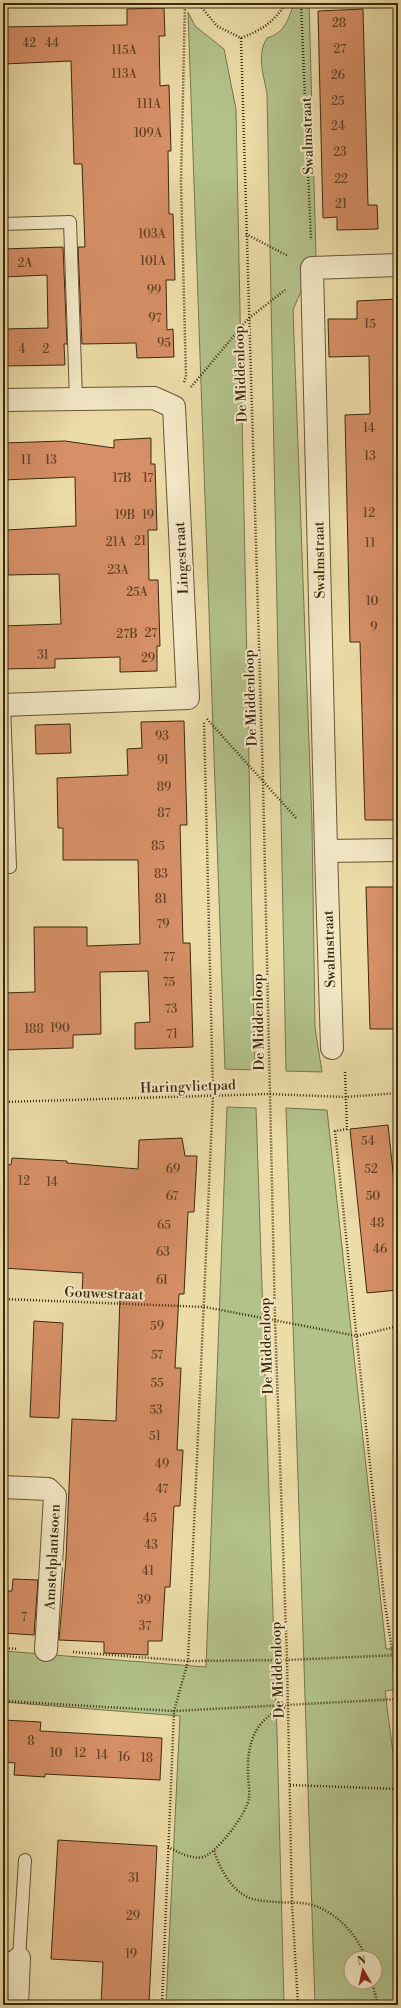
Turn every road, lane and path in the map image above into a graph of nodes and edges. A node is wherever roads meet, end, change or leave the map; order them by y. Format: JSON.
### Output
{"nodes":[{"id":1,"x":185,"y":3,"type":"edge"},
{"id":2,"x":198,"y":3,"type":"edge"},
{"id":3,"x":286,"y":3,"type":"edge"},
{"id":4,"x":301,"y":3,"type":"edge"},
{"id":5,"x":241,"y":38,"type":"junction"},
{"id":6,"x":3,"y":224,"type":"edge"},
{"id":7,"x":246,"y":234,"type":"junction"},
{"id":8,"x":398,"y":265,"type":"edge"},
{"id":9,"x":312,"y":268,"type":"junction"},
{"id":10,"x":248,"y":320,"type":"junction"},
{"id":11,"x":76,"y":399,"type":"junction"},
{"id":12,"x":3,"y":400,"type":"edge"},
{"id":13,"x":174,"y":407,"type":"junction"},
{"id":14,"x":3,"y":705,"type":"edge"},
{"id":15,"x":263,"y":781,"type":"junction"},
{"id":16,"x":398,"y":850,"type":"edge"},
{"id":17,"x":326,"y":851,"type":"junction"},
{"id":18,"x":10,"y":868,"type":"dead end"},
{"id":19,"x":332,"y":1048,"type":"dead end"},
{"id":20,"x":398,"y":1093,"type":"edge"},
{"id":21,"x":269,"y":1094,"type":"junction"},
{"id":22,"x":213,"y":1096,"type":"junction"},
{"id":23,"x":345,"y":1097,"type":"junction"},
{"id":24,"x":3,"y":1102,"type":"edge"},
{"id":25,"x":3,"y":1299,"type":"edge"},
{"id":26,"x":205,"y":1307,"type":"junction"},
{"id":27,"x":275,"y":1319,"type":"junction"},
{"id":28,"x":398,"y":1326,"type":"edge"},
{"id":29,"x":357,"y":1336,"type":"junction"},
{"id":30,"x":3,"y":1487,"type":"edge"},
{"id":31,"x":3,"y":1648,"type":"edge"},
{"id":32,"x":46,"y":1650,"type":"junction"},
{"id":33,"x":398,"y":1655,"type":"edge"},
{"id":34,"x":393,"y":1656,"type":"junction"},
{"id":35,"x":288,"y":1660,"type":"junction"},
{"id":36,"x":188,"y":1661,"type":"junction"},
{"id":37,"x":397,"y":1699,"type":"edge"},
{"id":38,"x":3,"y":1701,"type":"edge"},
{"id":39,"x":289,"y":1706,"type":"junction"},
{"id":40,"x":174,"y":1711,"type":"junction"},
{"id":41,"x":398,"y":1719,"type":"edge"},
{"id":42,"x":290,"y":1785,"type":"junction"},
{"id":43,"x":398,"y":1789,"type":"edge"},
{"id":44,"x":168,"y":1847,"type":"junction"},
{"id":45,"x":214,"y":1851,"type":"junction"},
{"id":46,"x":25,"y":1860,"type":"dead end"},
{"id":47,"x":292,"y":1903,"type":"junction"},
{"id":48,"x":363,"y":1950,"type":"edge"},
{"id":49,"x":11,"y":1958,"type":"edge"},
{"id":50,"x":374,"y":1990,"type":"edge"},
{"id":51,"x":17,"y":2005,"type":"edge"},
{"id":52,"x":162,"y":2005,"type":"edge"},
{"id":53,"x":298,"y":2005,"type":"edge"},
{"id":54,"x":378,"y":2005,"type":"edge"}],
"edges":[{"from":1,"to":13,"type":"path"},
{"from":2,"to":5,"type":"path"},
{"from":3,"to":5,"type":"path"},
{"from":4,"to":9,"type":"path","name":"Swalmstraat"},
{"from":5,"to":7,"type":"path","name":"De Middenloop"},
{"from":6,"to":11,"type":"lane"},
{"from":7,"to":9,"type":"path"},
{"from":7,"to":10,"type":"path","name":"De Middenloop"},
{"from":8,"to":9,"type":"street"},
{"from":9,"to":10,"type":"path"},
{"from":9,"to":17,"type":"street","name":"Swalmstraat"},
{"from":10,"to":13,"type":"path"},
{"from":10,"to":15,"type":"path","name":"De Middenloop"},
{"from":11,"to":12,"type":"street"},
{"from":11,"to":13,"type":"street"},
{"from":13,"to":14,"type":"street","name":"Lingestraat"},
{"from":14,"to":18,"type":"lane"},
{"from":15,"to":17,"type":"path"},
{"from":15,"to":21,"type":"path","name":"De Middenloop"},
{"from":15,"to":22,"type":"path"},
{"from":16,"to":17,"type":"street"},
{"from":17,"to":19,"type":"street","name":"Swalmstraat"},
{"from":20,"to":23,"type":"path","name":"Haringvlietpad"},
{"from":21,"to":22,"type":"path","name":"Haringvlietpad"},
{"from":21,"to":23,"type":"path","name":"Haringvlietpad"},
{"from":21,"to":27,"type":"path","name":"De Middenloop"},
{"from":22,"to":24,"type":"path","name":"Haringvlietpad"},
{"from":22,"to":26,"type":"path"},
{"from":23,"to":29,"type":"path"},
{"from":25,"to":26,"type":"path","name":"Gouwestraat"},
{"from":26,"to":27,"type":"path","name":"Gouwestraat"},
{"from":26,"to":36,"type":"path"},
{"from":27,"to":29,"type":"path","name":"Gouwestraat"},
{"from":27,"to":35,"type":"path","name":"De Middenloop"},
{"from":28,"to":29,"type":"path"},
{"from":29,"to":34,"type":"path"},
{"from":30,"to":32,"type":"street","name":"Amstelplantsoen"},
{"from":31,"to":32,"type":"path"},
{"from":32,"to":36,"type":"path"},
{"from":33,"to":34,"type":"path"},
{"from":34,"to":35,"type":"path"},
{"from":34,"to":37,"type":"path"},
{"from":35,"to":36,"type":"path"},
{"from":35,"to":39,"type":"path","name":"De Middenloop"},
{"from":36,"to":40,"type":"path"},
{"from":37,"to":39,"type":"path"},
{"from":37,"to":41,"type":"path"},
{"from":38,"to":40,"type":"path"},
{"from":39,"to":40,"type":"path"},
{"from":39,"to":42,"type":"path","name":"De Middenloop"},
{"from":39,"to":45,"type":"path"},
{"from":40,"to":44,"type":"path"},
{"from":42,"to":43,"type":"path"},
{"from":42,"to":47,"type":"path","name":"De Middenloop"},
{"from":44,"to":45,"type":"path"},
{"from":44,"to":52,"type":"path"},
{"from":45,"to":47,"type":"path"},
{"from":46,"to":49,"type":"lane"},
{"from":47,"to":48,"type":"path"},
{"from":47,"to":53,"type":"path","name":"De Middenloop"},
{"from":49,"to":51,"type":"street"},
{"from":50,"to":54,"type":"path"}]}
